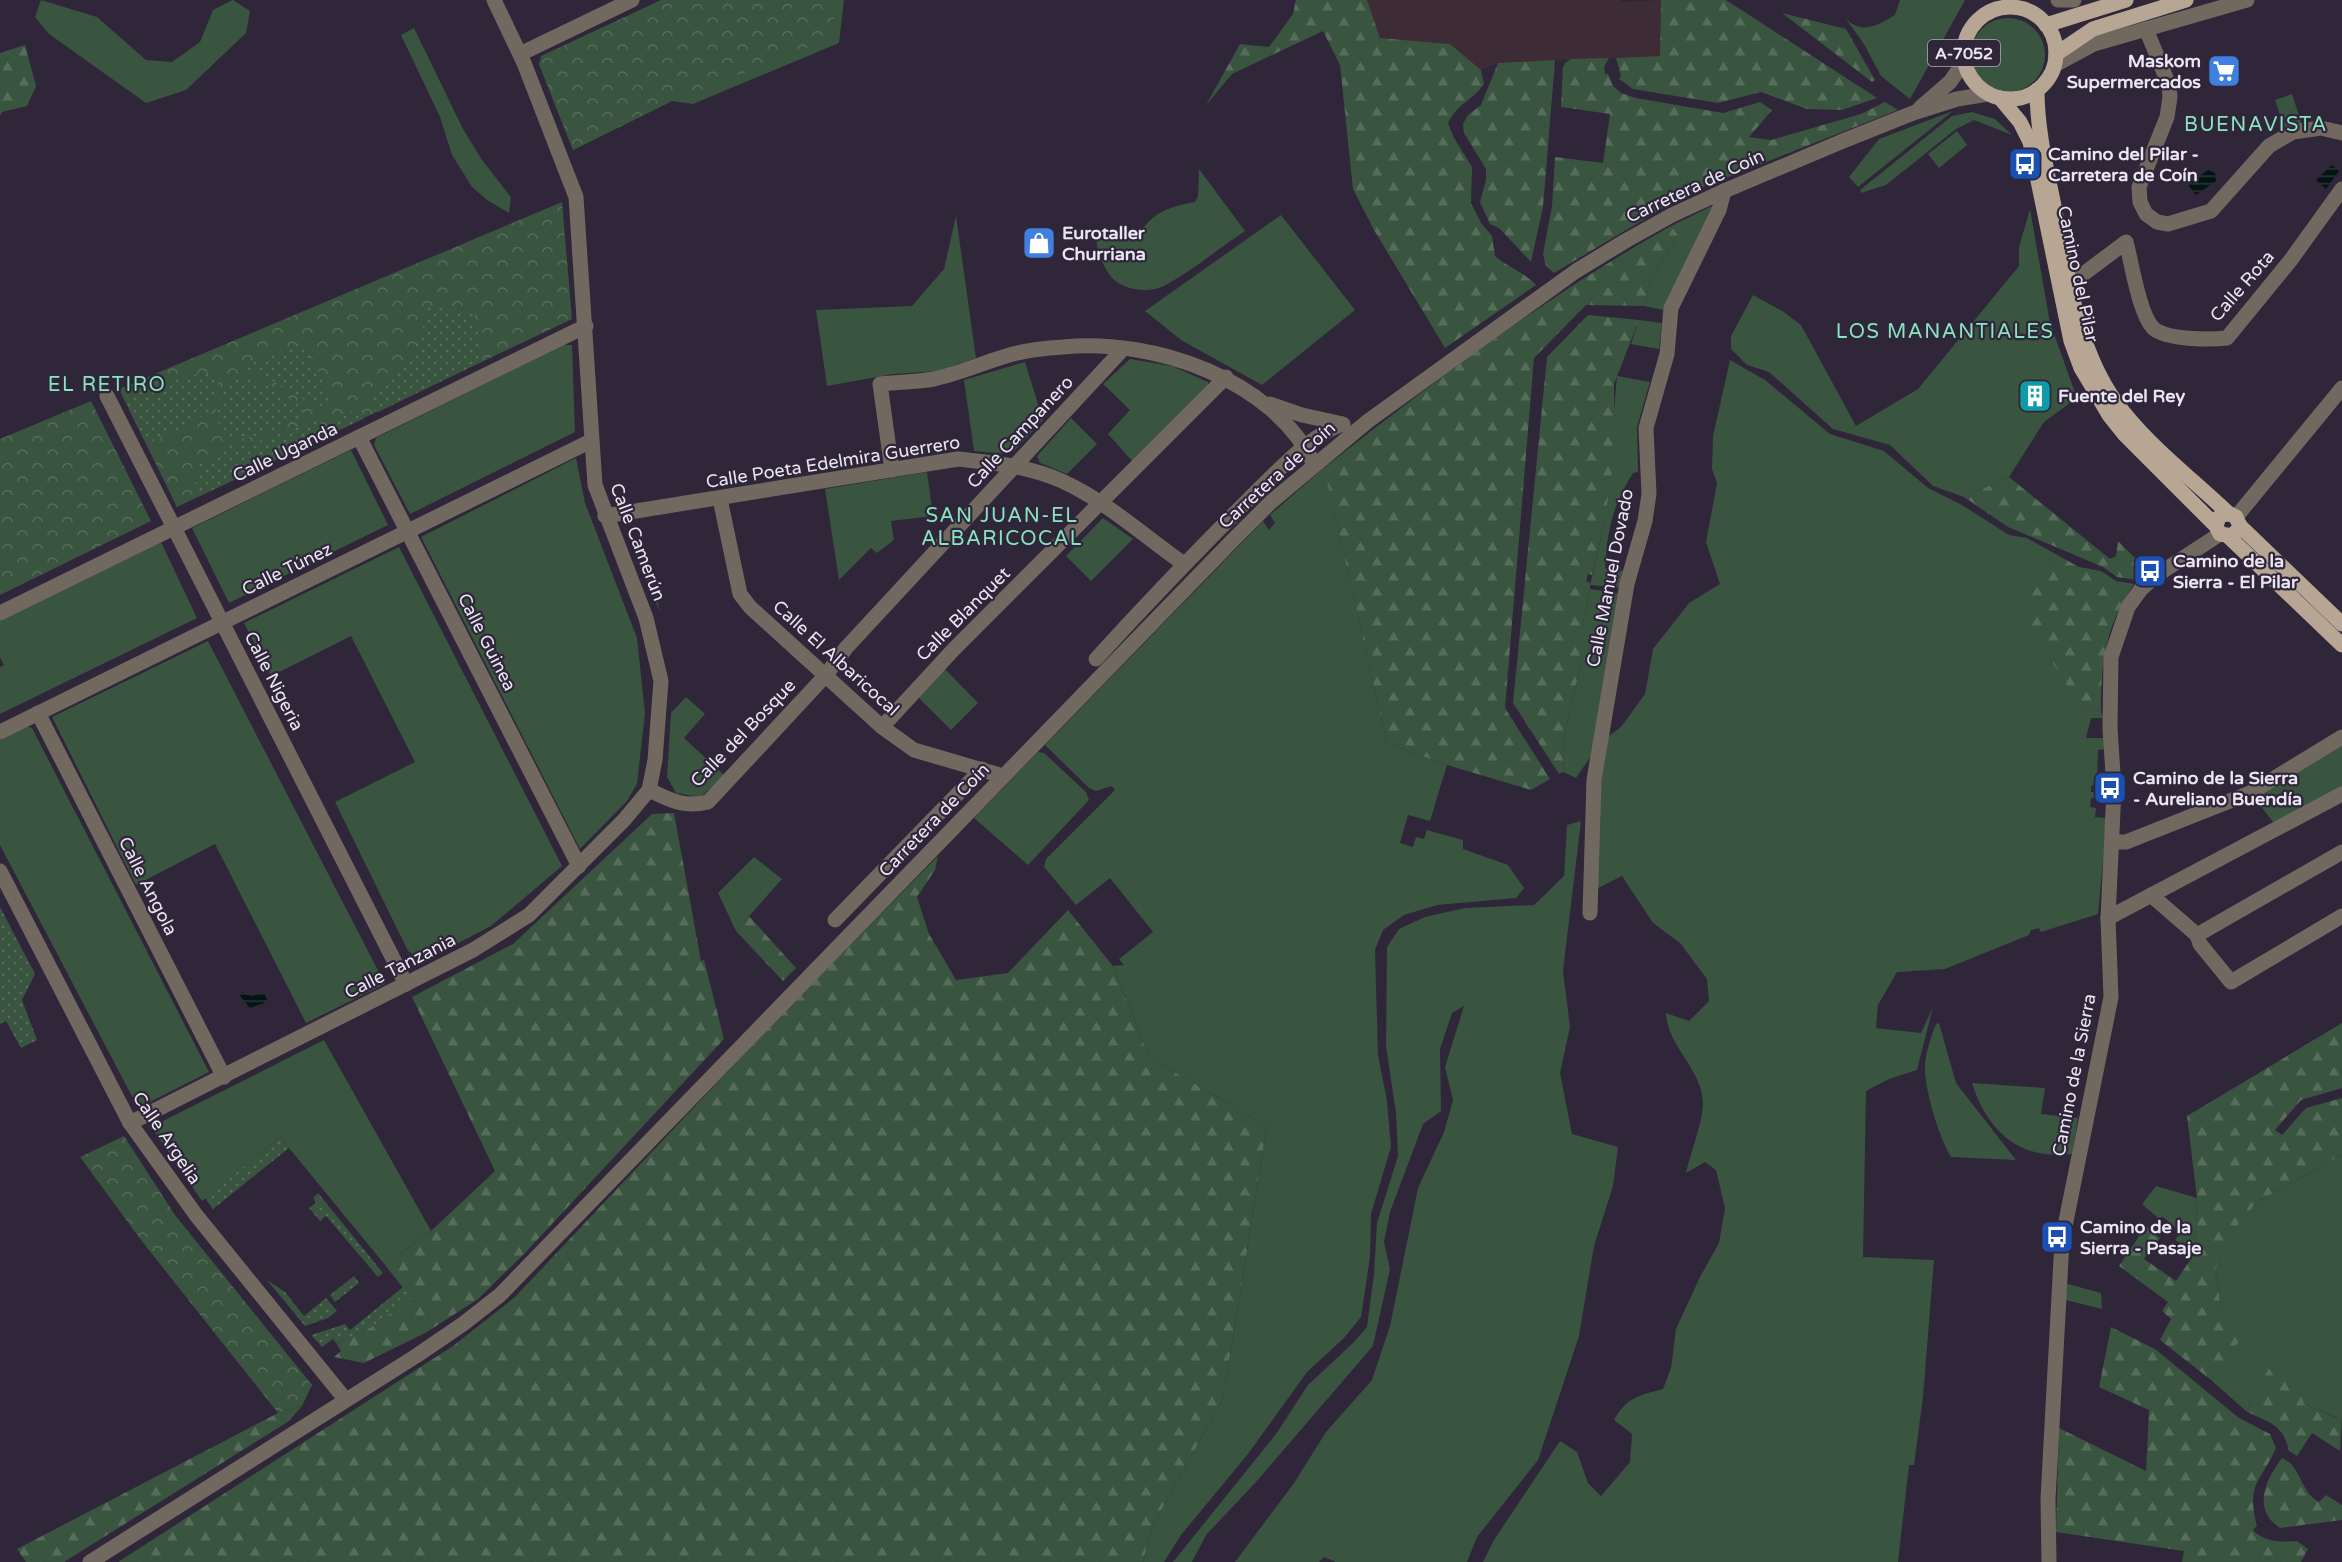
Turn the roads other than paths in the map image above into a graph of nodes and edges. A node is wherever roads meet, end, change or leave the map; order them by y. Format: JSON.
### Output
{"nodes":[{"id":1,"x":494,"y":0,"type":"edge"},
{"id":2,"x":632,"y":0,"type":"edge"},
{"id":3,"x":2058,"y":0,"type":"edge"},
{"id":4,"x":2096,"y":0,"type":"edge"},
{"id":5,"x":2126,"y":0,"type":"edge"},
{"id":6,"x":2186,"y":0,"type":"edge"},
{"id":7,"x":2247,"y":0,"type":"edge"},
{"id":8,"x":2023,"y":5,"type":"edge"},
{"id":9,"x":1988,"y":6,"type":"edge"},
{"id":10,"x":2075,"y":8,"type":"edge"},
{"id":11,"x":2046,"y":25,"type":"junction"},
{"id":12,"x":2146,"y":29,"type":"junction"},
{"id":13,"x":520,"y":54,"type":"junction"},
{"id":14,"x":2055,"y":59,"type":"junction"},
{"id":15,"x":1964,"y":62,"type":"junction"},
{"id":16,"x":2037,"y":90,"type":"junction"},
{"id":17,"x":1994,"y":96,"type":"junction"},
{"id":18,"x":1913,"y":113,"type":"junction"},
{"id":19,"x":2342,"y":133,"type":"edge"},
{"id":20,"x":2342,"y":189,"type":"edge"},
{"id":21,"x":1724,"y":191,"type":"junction"},
{"id":22,"x":2070,"y":284,"type":"junction"},
{"id":23,"x":586,"y":326,"type":"junction"},
{"id":24,"x":1123,"y":349,"type":"junction"},
{"id":25,"x":1226,"y":377,"type":"junction"},
{"id":26,"x":2342,"y":388,"type":"edge"},
{"id":27,"x":107,"y":396,"type":"dead end"},
{"id":28,"x":1262,"y":401,"type":"junction"},
{"id":29,"x":1368,"y":421,"type":"junction"},
{"id":30,"x":1342,"y":424,"type":"junction"},
{"id":31,"x":359,"y":437,"type":"junction"},
{"id":32,"x":591,"y":441,"type":"junction"},
{"id":33,"x":1306,"y":447,"type":"junction"},
{"id":34,"x":1314,"y":464,"type":"junction"},
{"id":35,"x":1014,"y":465,"type":"junction"},
{"id":36,"x":892,"y":470,"type":"junction"},
{"id":37,"x":720,"y":499,"type":"junction"},
{"id":38,"x":1100,"y":504,"type":"junction"},
{"id":39,"x":605,"y":516,"type":"junction"},
{"id":40,"x":2228,"y":525,"type":"junction"},
{"id":41,"x":174,"y":528,"type":"junction"},
{"id":42,"x":408,"y":531,"type":"junction"},
{"id":43,"x":1184,"y":564,"type":"junction"},
{"id":44,"x":0,"y":613,"type":"edge"},
{"id":45,"x":222,"y":623,"type":"junction"},
{"id":46,"x":2342,"y":624,"type":"edge"},
{"id":47,"x":2342,"y":645,"type":"edge"},
{"id":48,"x":1096,"y":659,"type":"dead end"},
{"id":49,"x":825,"y":675,"type":"junction"},
{"id":50,"x":38,"y":713,"type":"junction"},
{"id":51,"x":882,"y":727,"type":"junction"},
{"id":52,"x":0,"y":732,"type":"edge"},
{"id":53,"x":2342,"y":736,"type":"edge"},
{"id":54,"x":982,"y":769,"type":"junction"},
{"id":55,"x":1004,"y":776,"type":"junction"},
{"id":56,"x":649,"y":790,"type":"junction"},
{"id":57,"x":2342,"y":794,"type":"edge"},
{"id":58,"x":2112,"y":842,"type":"junction"},
{"id":59,"x":2342,"y":852,"type":"edge"},
{"id":60,"x":579,"y":866,"type":"junction"},
{"id":61,"x":0,"y":871,"type":"edge"},
{"id":62,"x":2151,"y":895,"type":"junction"},
{"id":63,"x":1590,"y":913,"type":"dead end"},
{"id":64,"x":2342,"y":916,"type":"edge"},
{"id":65,"x":2108,"y":918,"type":"junction"},
{"id":66,"x":836,"y":920,"type":"dead end"},
{"id":67,"x":2197,"y":935,"type":"junction"},
{"id":68,"x":406,"y":984,"type":"junction"},
{"id":69,"x":224,"y":1077,"type":"junction"},
{"id":70,"x":130,"y":1123,"type":"junction"},
{"id":71,"x":345,"y":1399,"type":"junction"},
{"id":72,"x":90,"y":1562,"type":"edge"},
{"id":73,"x":2049,"y":1562,"type":"edge"}],
"edges":[{"from":1,"to":13,"type":"street","name":"Calle Camerún"},
{"from":2,"to":13,"type":"street"},
{"from":3,"to":10,"type":"street"},
{"from":4,"to":10,"type":"street"},
{"from":5,"to":10,"type":"main road"},
{"from":6,"to":14,"type":"main road"},
{"from":7,"to":12,"type":"street"},
{"from":8,"to":9,"type":"main road","number":"A-7052"},
{"from":8,"to":11,"type":"main road","number":"A-7052"},
{"from":9,"to":15,"type":"main road","number":"A-7052"},
{"from":10,"to":11,"type":"main road"},
{"from":11,"to":14,"type":"main road"},
{"from":12,"to":14,"type":"street"},
{"from":12,"to":19,"type":"street"},
{"from":13,"to":23,"type":"street","name":"Calle Camerún"},
{"from":14,"to":16,"type":"main road"},
{"from":15,"to":17,"type":"main road","number":"A-7052"},
{"from":15,"to":18,"type":"street","name":"Carretera de Coín"},
{"from":16,"to":17,"type":"main road"},
{"from":16,"to":22,"type":"main road","name":"Camino del Pilar"},
{"from":17,"to":18,"type":"street","name":"Carretera de Coín"},
{"from":17,"to":40,"type":"main road","name":"Camino del Pilar"},
{"from":18,"to":21,"type":"street","name":"Carretera de Coín"},
{"from":20,"to":22,"type":"street","name":"Calle Rota"},
{"from":21,"to":29,"type":"street","name":"Carretera de Coín"},
{"from":21,"to":63,"type":"street","name":"Calle Manuel Dovado"},
{"from":22,"to":40,"type":"main road","name":"Camino del Pilar"},
{"from":23,"to":31,"type":"street","name":"Calle Uganda"},
{"from":23,"to":32,"type":"street","name":"Calle Camerún"},
{"from":24,"to":25,"type":"street"},
{"from":24,"to":35,"type":"street","name":"Calle Campanero"},
{"from":24,"to":36,"type":"street"},
{"from":25,"to":28,"type":"street"},
{"from":25,"to":38,"type":"street","name":"Calle Blanquet"},
{"from":26,"to":40,"type":"street","name":"Camino de la Sierra"},
{"from":27,"to":41,"type":"street","name":"Calle Nigeria"},
{"from":28,"to":30,"type":"street"},
{"from":28,"to":33,"type":"street"},
{"from":29,"to":30,"type":"street"},
{"from":29,"to":34,"type":"street","name":"Carretera de Coín"},
{"from":30,"to":33,"type":"street","name":"Carretera de Coín"},
{"from":31,"to":41,"type":"street","name":"Calle Uganda"},
{"from":31,"to":42,"type":"street","name":"Calle Guinea"},
{"from":32,"to":39,"type":"street","name":"Calle Camerún"},
{"from":32,"to":42,"type":"street","name":"Calle Túnez"},
{"from":33,"to":34,"type":"street"},
{"from":33,"to":43,"type":"street","name":"Carretera de Coín"},
{"from":34,"to":55,"type":"street","name":"Carretera de Coín"},
{"from":35,"to":36,"type":"street","name":"Calle Poeta Edelmira Guerrero"},
{"from":35,"to":38,"type":"street","name":"Calle Poeta Edelmira Guerrero"},
{"from":35,"to":49,"type":"street","name":"Calle Campanero"},
{"from":36,"to":37,"type":"street","name":"Calle Poeta Edelmira Guerrero"},
{"from":37,"to":39,"type":"street","name":"Calle Poeta Edelmira Guerrero"},
{"from":37,"to":49,"type":"street","name":"Calle El Albaricocal"},
{"from":38,"to":43,"type":"street","name":"Calle Poeta Edelmira Guerrero"},
{"from":38,"to":51,"type":"street","name":"Calle Blanquet"},
{"from":39,"to":56,"type":"street","name":"Calle Camerún"},
{"from":40,"to":46,"type":"main road","name":"Camino del Pilar"},
{"from":40,"to":47,"type":"main road","name":"Camino del Pilar"},
{"from":40,"to":58,"type":"street","name":"Camino de la Sierra"},
{"from":41,"to":44,"type":"street","name":"Calle Uganda"},
{"from":41,"to":45,"type":"street","name":"Calle Nigeria"},
{"from":42,"to":45,"type":"street","name":"Calle Túnez"},
{"from":42,"to":60,"type":"street","name":"Calle Guinea"},
{"from":43,"to":48,"type":"street","name":"Carretera de Coín"},
{"from":45,"to":50,"type":"street","name":"Calle Túnez"},
{"from":45,"to":68,"type":"street","name":"Calle Nigeria"},
{"from":49,"to":51,"type":"street","name":"Calle El Albaricocal"},
{"from":49,"to":56,"type":"street","name":"Calle del Bosque"},
{"from":50,"to":52,"type":"street","name":"Calle Túnez"},
{"from":50,"to":69,"type":"street","name":"Calle Angola"},
{"from":51,"to":54,"type":"street","name":"Calle El Albaricocal"},
{"from":53,"to":58,"type":"street"},
{"from":54,"to":55,"type":"street","name":"Calle El Albaricocal"},
{"from":54,"to":66,"type":"street"},
{"from":55,"to":71,"type":"street","name":"Carretera de Coín"},
{"from":56,"to":60,"type":"street","name":"Calle Tanzania"},
{"from":57,"to":62,"type":"street"},
{"from":58,"to":65,"type":"street","name":"Camino de la Sierra"},
{"from":59,"to":67,"type":"street"},
{"from":60,"to":68,"type":"street","name":"Calle Tanzania"},
{"from":61,"to":70,"type":"street","name":"Calle Argelia"},
{"from":62,"to":65,"type":"street"},
{"from":62,"to":67,"type":"street"},
{"from":64,"to":67,"type":"street"},
{"from":65,"to":73,"type":"street","name":"Camino de la Sierra"},
{"from":68,"to":69,"type":"street","name":"Calle Tanzania"},
{"from":69,"to":70,"type":"street","name":"Calle Tanzania"},
{"from":70,"to":71,"type":"street","name":"Calle Argelia"},
{"from":71,"to":72,"type":"street","name":"Carretera de Coín"}]}
